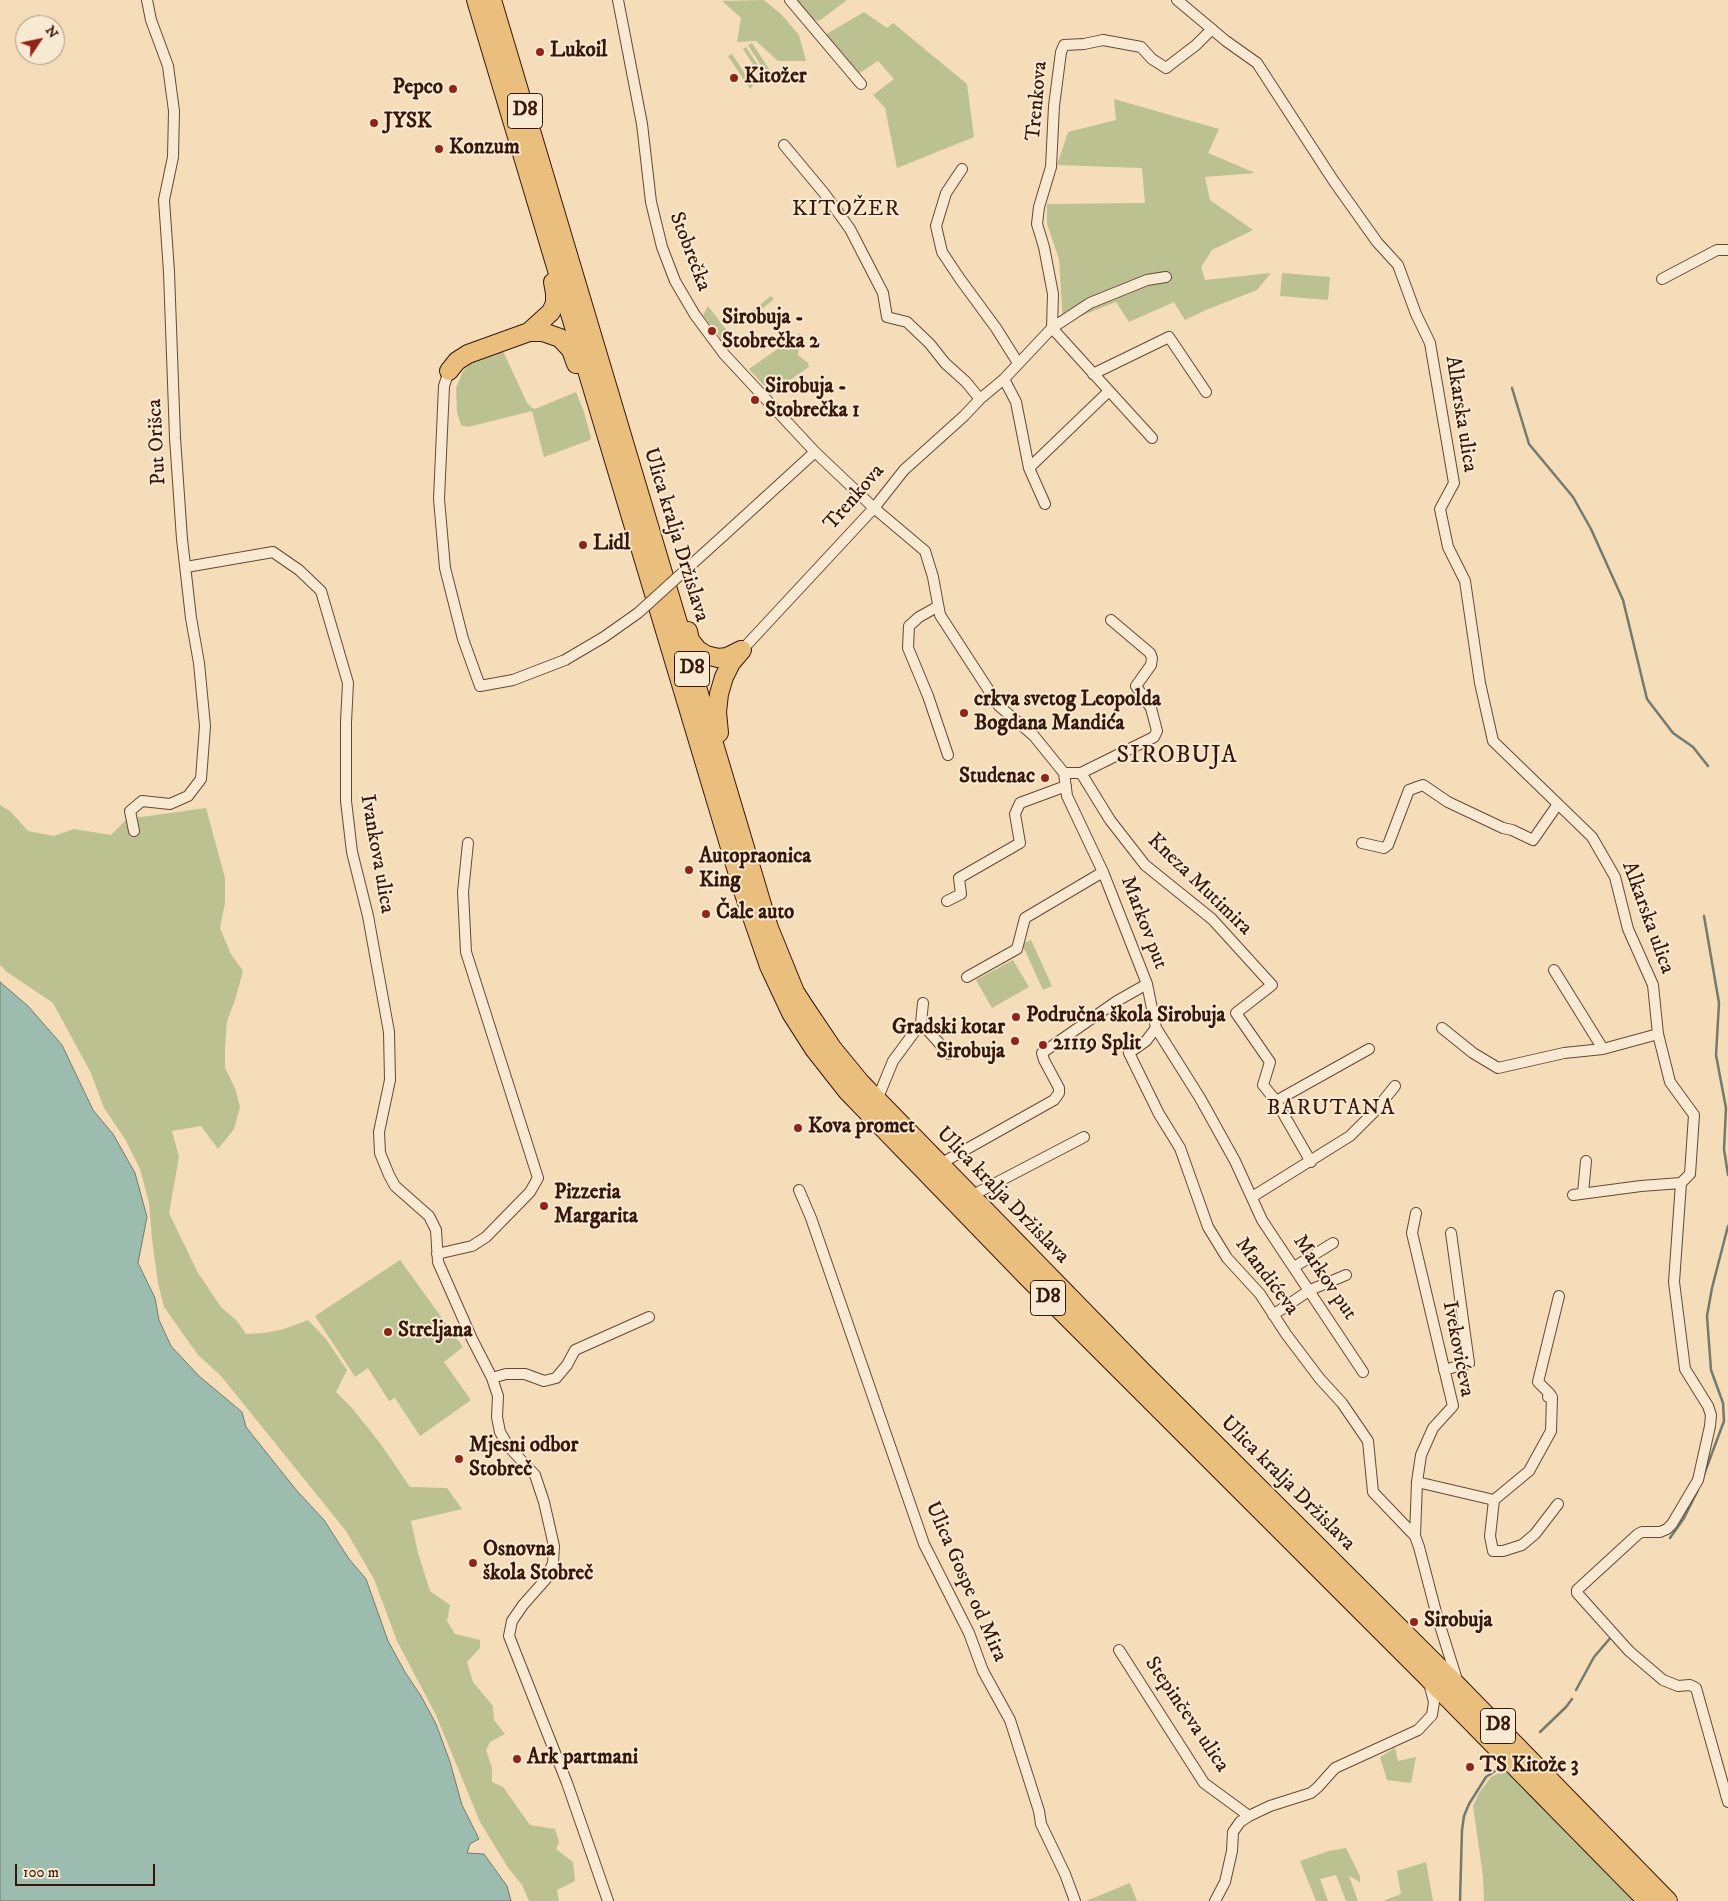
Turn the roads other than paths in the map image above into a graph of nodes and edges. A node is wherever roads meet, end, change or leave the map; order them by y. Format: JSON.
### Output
{"nodes":[{"id":1,"x":147,"y":0,"type":"edge"},
{"id":2,"x":476,"y":0,"type":"edge"},
{"id":3,"x":492,"y":0,"type":"edge"},
{"id":4,"x":618,"y":0,"type":"edge"},
{"id":5,"x":790,"y":0,"type":"edge"},
{"id":6,"x":1177,"y":0,"type":"edge"},
{"id":7,"x":1212,"y":29,"type":"junction"},
{"id":8,"x":861,"y":84,"type":"dead end"},
{"id":9,"x":784,"y":145,"type":"dead end"},
{"id":10,"x":962,"y":169,"type":"dead end"},
{"id":11,"x":1728,"y":250,"type":"edge"},
{"id":12,"x":554,"y":260,"type":"junction"},
{"id":13,"x":1166,"y":276,"type":"dead end"},
{"id":14,"x":1662,"y":279,"type":"dead end"},
{"id":15,"x":1052,"y":328,"type":"junction"},
{"id":16,"x":529,"y":332,"type":"junction"},
{"id":17,"x":1018,"y":363,"type":"junction"},
{"id":18,"x":449,"y":371,"type":"joint"},
{"id":19,"x":1093,"y":374,"type":"junction"},
{"id":20,"x":1004,"y":380,"type":"junction"},
{"id":21,"x":1109,"y":391,"type":"junction"},
{"id":22,"x":1206,"y":392,"type":"dead end"},
{"id":23,"x":980,"y":399,"type":"junction"},
{"id":24,"x":598,"y":408,"type":"junction"},
{"id":25,"x":1152,"y":438,"type":"dead end"},
{"id":26,"x":814,"y":452,"type":"junction"},
{"id":27,"x":1029,"y":468,"type":"junction"},
{"id":28,"x":1046,"y":504,"type":"dead end"},
{"id":29,"x":874,"y":508,"type":"junction"},
{"id":30,"x":186,"y":567,"type":"junction"},
{"id":31,"x":672,"y":602,"type":"junction"},
{"id":32,"x":938,"y":607,"type":"junction"},
{"id":33,"x":1111,"y":620,"type":"dead end"},
{"id":34,"x":742,"y":650,"type":"junction"},
{"id":35,"x":948,"y":755,"type":"dead end"},
{"id":36,"x":720,"y":764,"type":"junction"},
{"id":37,"x":1064,"y":773,"type":"junction"},
{"id":38,"x":1081,"y":773,"type":"junction"},
{"id":39,"x":1066,"y":786,"type":"junction"},
{"id":40,"x":1558,"y":804,"type":"junction"},
{"id":41,"x":134,"y":831,"type":"dead end"},
{"id":42,"x":468,"y":843,"type":"dead end"},
{"id":43,"x":1362,"y":843,"type":"dead end"},
{"id":44,"x":1103,"y":872,"type":"junction"},
{"id":45,"x":947,"y":901,"type":"dead end"},
{"id":46,"x":1554,"y":970,"type":"dead end"},
{"id":47,"x":967,"y":977,"type":"dead end"},
{"id":48,"x":1147,"y":984,"type":"junction"},
{"id":49,"x":923,"y":1004,"type":"dead end"},
{"id":50,"x":921,"y":1023,"type":"junction"},
{"id":51,"x":1156,"y":1028,"type":"junction"},
{"id":52,"x":1442,"y":1028,"type":"dead end"},
{"id":53,"x":1658,"y":1034,"type":"junction"},
{"id":54,"x":1369,"y":1049,"type":"dead end"},
{"id":55,"x":1603,"y":1049,"type":"junction"},
{"id":56,"x":949,"y":1054,"type":"dead end"},
{"id":57,"x":1395,"y":1086,"type":"dead end"},
{"id":58,"x":877,"y":1100,"type":"junction"},
{"id":59,"x":1276,"y":1101,"type":"junction"},
{"id":60,"x":1084,"y":1137,"type":"dead end"},
{"id":61,"x":1586,"y":1160,"type":"dead end"},
{"id":62,"x":1311,"y":1162,"type":"junction"},
{"id":63,"x":940,"y":1164,"type":"junction"},
{"id":64,"x":1681,"y":1183,"type":"junction"},
{"id":65,"x":799,"y":1190,"type":"dead end"},
{"id":66,"x":971,"y":1196,"type":"junction"},
{"id":67,"x":1252,"y":1197,"type":"junction"},
{"id":68,"x":1416,"y":1213,"type":"dead end"},
{"id":69,"x":1451,"y":1233,"type":"dead end"},
{"id":70,"x":1333,"y":1243,"type":"dead end"},
{"id":71,"x":437,"y":1254,"type":"junction"},
{"id":72,"x":1294,"y":1267,"type":"junction"},
{"id":73,"x":1346,"y":1275,"type":"dead end"},
{"id":74,"x":1310,"y":1290,"type":"junction"},
{"id":75,"x":1559,"y":1296,"type":"dead end"},
{"id":76,"x":1274,"y":1314,"type":"junction"},
{"id":77,"x":649,"y":1317,"type":"dead end"},
{"id":78,"x":1444,"y":1370,"type":"junction"},
{"id":79,"x":1363,"y":1372,"type":"dead end"},
{"id":80,"x":492,"y":1378,"type":"junction"},
{"id":81,"x":1417,"y":1482,"type":"junction"},
{"id":82,"x":1494,"y":1500,"type":"junction"},
{"id":83,"x":1558,"y":1504,"type":"dead end"},
{"id":84,"x":1415,"y":1536,"type":"junction"},
{"id":85,"x":1119,"y":1650,"type":"dead end"},
{"id":86,"x":1424,"y":1674,"type":"junction"},
{"id":87,"x":1460,"y":1688,"type":"junction"},
{"id":88,"x":1728,"y":1802,"type":"edge"},
{"id":89,"x":1249,"y":1816,"type":"junction"},
{"id":90,"x":1217,"y":1900,"type":"edge"},
{"id":91,"x":608,"y":1901,"type":"edge"},
{"id":92,"x":1075,"y":1901,"type":"edge"},
{"id":93,"x":1647,"y":1901,"type":"edge"},
{"id":94,"x":1668,"y":1901,"type":"edge"}],
"edges":[{"from":1,"to":30,"type":"street","name":"Put Orišca"},
{"from":2,"to":12,"type":"highway","name":"Ulica kralja Držislava","number":"D8"},
{"from":3,"to":31,"type":"highway","name":"Ulica kralja Držislava","number":"D8"},
{"from":4,"to":26,"type":"street","name":"Stobrečka"},
{"from":5,"to":8,"type":"street"},
{"from":6,"to":7,"type":"street","name":"Alkarska ulica"},
{"from":7,"to":15,"type":"street","name":"Trenkova"},
{"from":7,"to":40,"type":"street","name":"Alkarska ulica"},
{"from":9,"to":23,"type":"street"},
{"from":10,"to":17,"type":"street"},
{"from":11,"to":14,"type":"street"},
{"from":12,"to":16,"type":"highway"},
{"from":12,"to":24,"type":"highway","name":"Ulica kralja Držislava","number":"D8"},
{"from":13,"to":15,"type":"street"},
{"from":15,"to":17,"type":"street","name":"Trenkova"},
{"from":15,"to":19,"type":"street"},
{"from":16,"to":18,"type":"highway"},
{"from":16,"to":24,"type":"highway"},
{"from":17,"to":20,"type":"street","name":"Trenkova"},
{"from":18,"to":26,"type":"street","bridge":true},
{"from":19,"to":21,"type":"street"},
{"from":19,"to":22,"type":"street"},
{"from":20,"to":23,"type":"street","name":"Trenkova"},
{"from":20,"to":27,"type":"street"},
{"from":21,"to":25,"type":"street"},
{"from":21,"to":27,"type":"street"},
{"from":23,"to":29,"type":"street","name":"Trenkova"},
{"from":24,"to":86,"type":"highway","name":"Ulica kralja Držislava","number":"D8"},
{"from":26,"to":29,"type":"street","name":"Stobrečka"},
{"from":27,"to":28,"type":"street"},
{"from":29,"to":32,"type":"street"},
{"from":29,"to":34,"type":"street","name":"Trenkova"},
{"from":30,"to":41,"type":"street","name":"Put Orišca"},
{"from":30,"to":71,"type":"street","name":"Ivankova ulica"},
{"from":31,"to":34,"type":"highway"},
{"from":31,"to":36,"type":"highway","name":"Ulica kralja Držislava","number":"D8"},
{"from":32,"to":35,"type":"street"},
{"from":32,"to":37,"type":"street"},
{"from":33,"to":38,"type":"street"},
{"from":34,"to":36,"type":"highway"},
{"from":36,"to":58,"type":"highway","name":"Ulica kralja Držislava","number":"D8"},
{"from":37,"to":38,"type":"street"},
{"from":37,"to":39,"type":"street","name":"Markov put"},
{"from":38,"to":59,"type":"street","name":"Kneza Mutimira"},
{"from":39,"to":44,"type":"street","name":"Markov put"},
{"from":39,"to":45,"type":"street"},
{"from":40,"to":43,"type":"street"},
{"from":40,"to":53,"type":"street","name":"Alkarska ulica"},
{"from":42,"to":71,"type":"street"},
{"from":44,"to":47,"type":"street"},
{"from":44,"to":48,"type":"street","name":"Markov put"},
{"from":46,"to":55,"type":"street"},
{"from":48,"to":51,"type":"street","name":"Markov put"},
{"from":48,"to":63,"type":"street"},
{"from":49,"to":50,"type":"street"},
{"from":50,"to":56,"type":"street"},
{"from":50,"to":58,"type":"street"},
{"from":51,"to":67,"type":"street","name":"Markov put"},
{"from":51,"to":76,"type":"street","name":"Mandićeva"},
{"from":52,"to":55,"type":"street"},
{"from":53,"to":55,"type":"street"},
{"from":53,"to":64,"type":"street","name":"Alkarska ulica"},
{"from":54,"to":59,"type":"street"},
{"from":57,"to":62,"type":"street"},
{"from":58,"to":63,"type":"highway","name":"Ulica kralja Držislava","number":"D8"},
{"from":59,"to":62,"type":"street","name":"Kneza Mutimira"},
{"from":60,"to":66,"type":"street"},
{"from":61,"to":64,"type":"street"},
{"from":62,"to":67,"type":"street"},
{"from":63,"to":66,"type":"highway","name":"Ulica kralja Držislava","number":"D8"},
{"from":64,"to":88,"type":"street","name":"Alkarska ulica"},
{"from":65,"to":92,"type":"street","name":"Ulica Gospe od Mira"},
{"from":66,"to":87,"type":"highway","name":"Ulica kralja Držislava","number":"D8"},
{"from":67,"to":72,"type":"street","name":"Markov put"},
{"from":68,"to":78,"type":"street","name":"Ivekovićeva"},
{"from":69,"to":78,"type":"street","name":"Ivekovićeva"},
{"from":70,"to":72,"type":"street"},
{"from":71,"to":80,"type":"street","name":"Ivankova ulica"},
{"from":72,"to":74,"type":"street","name":"Markov put"},
{"from":73,"to":74,"type":"street"},
{"from":74,"to":76,"type":"street"},
{"from":74,"to":79,"type":"street","name":"Markov put"},
{"from":75,"to":82,"type":"street"},
{"from":76,"to":84,"type":"street","name":"Mandićeva"},
{"from":77,"to":80,"type":"street"},
{"from":78,"to":81,"type":"street","name":"Ivekovićeva"},
{"from":80,"to":91,"type":"street","name":"Ivankova ulica"},
{"from":81,"to":82,"type":"street"},
{"from":81,"to":84,"type":"street","name":"Ivekovićeva"},
{"from":82,"to":83,"type":"street"},
{"from":84,"to":87,"type":"street","name":"Ivekovićeva"},
{"from":85,"to":89,"type":"street","name":"Stepinčeva ulica"},
{"from":86,"to":89,"type":"street"},
{"from":86,"to":93,"type":"highway","name":"Ulica kralja Držislava","number":"D8"},
{"from":87,"to":94,"type":"highway","name":"Ulica kralja Držislava","number":"D8"},
{"from":89,"to":90,"type":"street"}]}
